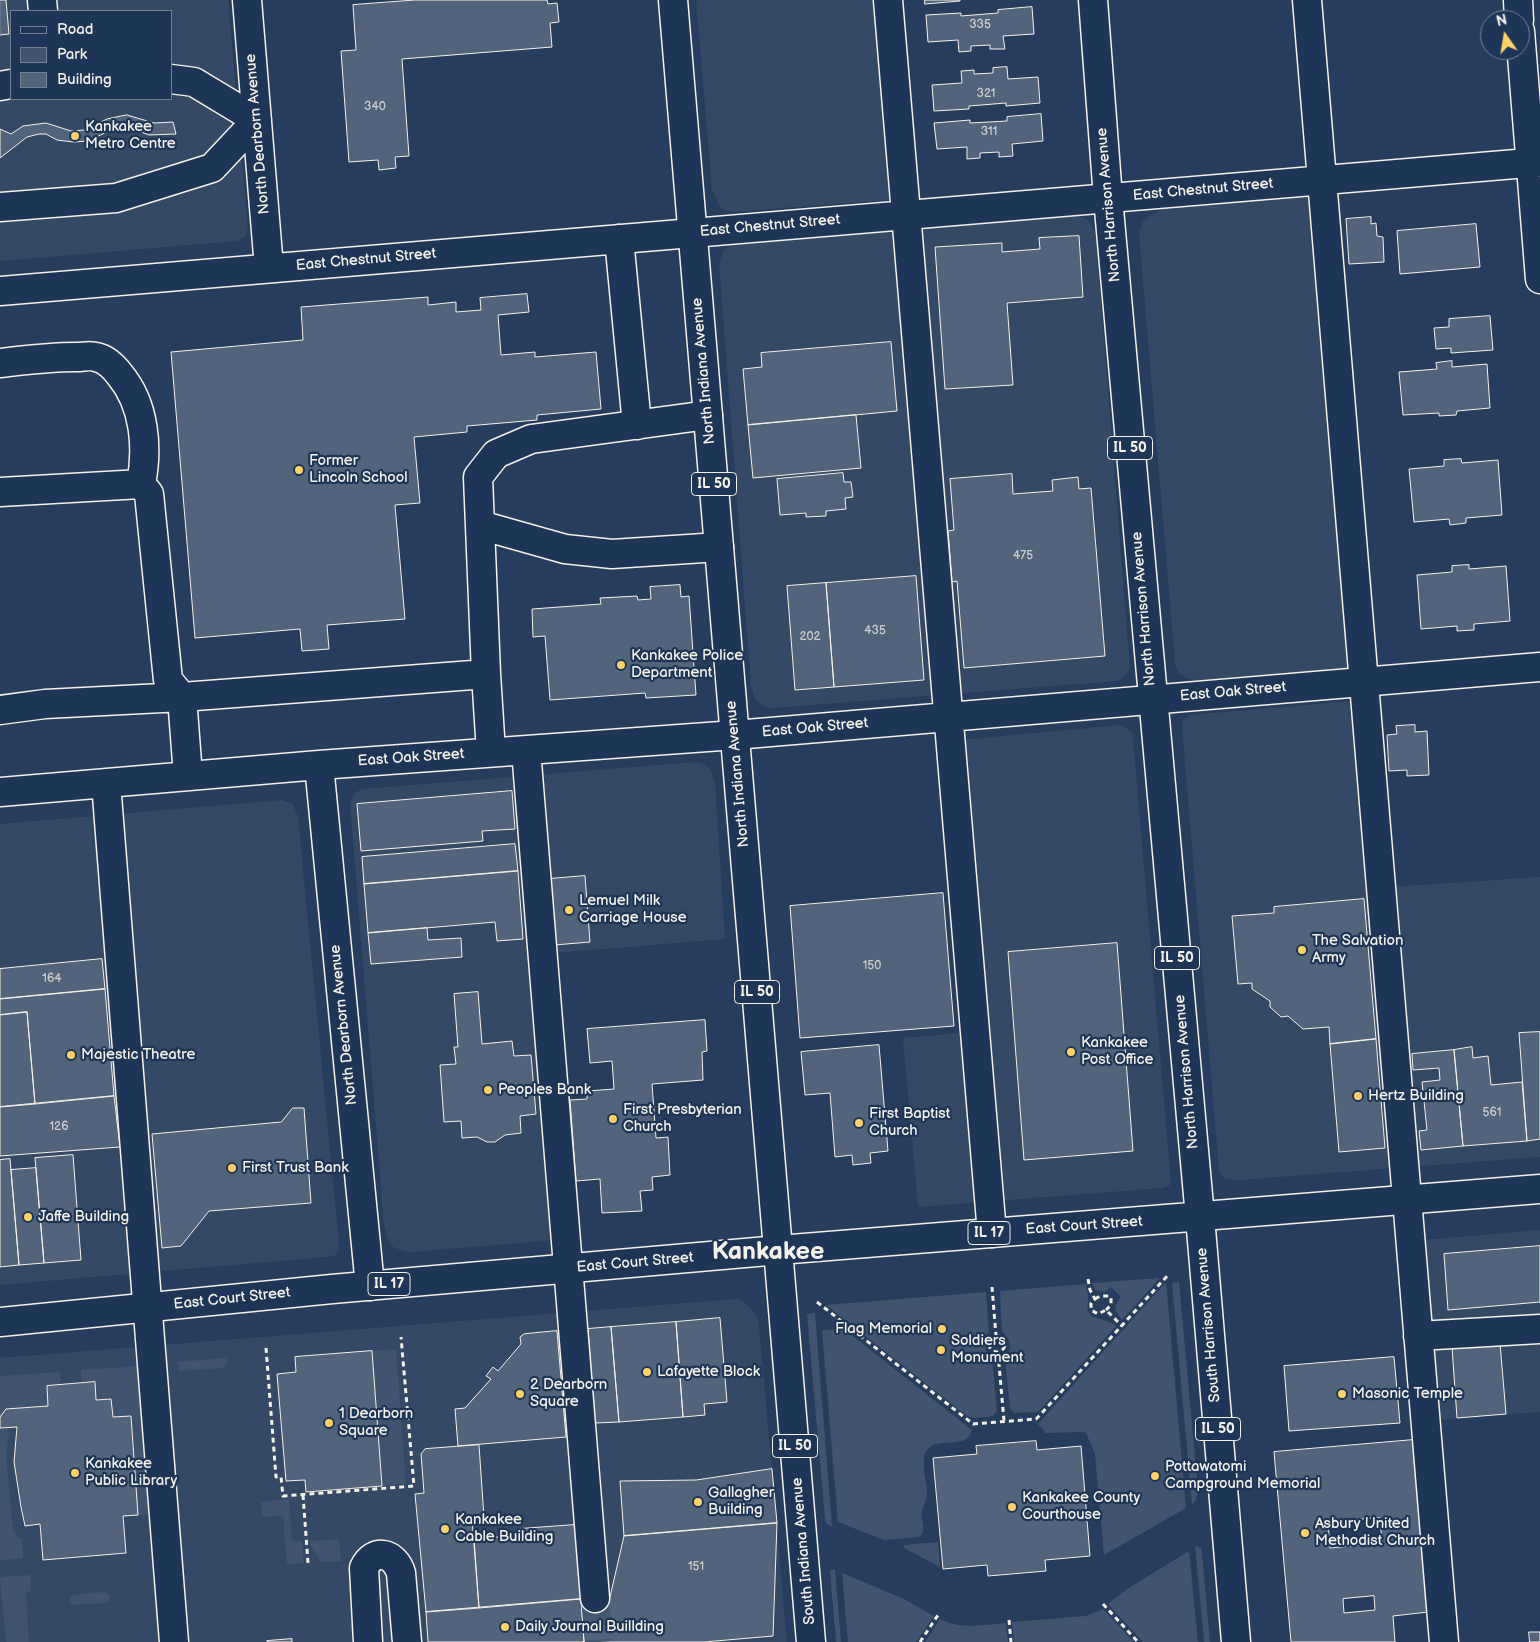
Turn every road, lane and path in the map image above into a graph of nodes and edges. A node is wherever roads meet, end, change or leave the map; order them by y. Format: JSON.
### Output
{"nodes":[{"id":1,"x":247,"y":0,"type":"edge"},
{"id":2,"x":673,"y":0,"type":"edge"},
{"id":3,"x":888,"y":0,"type":"edge"},
{"id":4,"x":1093,"y":0,"type":"edge"},
{"id":5,"x":1307,"y":0,"type":"edge"},
{"id":6,"x":1523,"y":60,"type":"edge"},
{"id":7,"x":172,"y":79,"type":"edge"},
{"id":8,"x":257,"y":120,"type":"junction"},
{"id":9,"x":1535,"y":162,"type":"edge"},
{"id":10,"x":1322,"y":180,"type":"junction"},
{"id":11,"x":1108,"y":198,"type":"junction"},
{"id":12,"x":0,"y":207,"type":"edge"},
{"id":13,"x":906,"y":215,"type":"junction"},
{"id":14,"x":693,"y":233,"type":"junction"},
{"id":15,"x":619,"y":239,"type":"junction"},
{"id":16,"x":269,"y":268,"type":"junction"},
{"id":17,"x":1540,"y":279,"type":"edge"},
{"id":18,"x":0,"y":291,"type":"edge"},
{"id":19,"x":0,"y":363,"type":"edge"},
{"id":20,"x":708,"y":415,"type":"junction"},
{"id":21,"x":637,"y":424,"type":"junction"},
{"id":22,"x":141,"y":484,"type":"junction"},
{"id":23,"x":0,"y":492,"type":"edge"},
{"id":24,"x":480,"y":525,"type":"junction"},
{"id":25,"x":719,"y":547,"type":"junction"},
{"id":26,"x":1540,"y":668,"type":"edge"},
{"id":27,"x":486,"y":674,"type":"junction"},
{"id":28,"x":1364,"y":682,"type":"junction"},
{"id":29,"x":182,"y":697,"type":"junction"},
{"id":30,"x":1152,"y":699,"type":"junction"},
{"id":31,"x":0,"y":710,"type":"edge"},
{"id":32,"x":949,"y":716,"type":"junction"},
{"id":33,"x":735,"y":735,"type":"junction"},
{"id":34,"x":526,"y":750,"type":"junction"},
{"id":35,"x":491,"y":752,"type":"junction"},
{"id":36,"x":319,"y":765,"type":"junction"},
{"id":37,"x":188,"y":776,"type":"junction"},
{"id":38,"x":106,"y":783,"type":"junction"},
{"id":39,"x":0,"y":792,"type":"edge"},
{"id":40,"x":1540,"y":1189,"type":"edge"},
{"id":41,"x":1407,"y":1200,"type":"junction"},
{"id":42,"x":1200,"y":1217,"type":"junction"},
{"id":43,"x":992,"y":1233,"type":"junction"},
{"id":44,"x":779,"y":1250,"type":"junction"},
{"id":45,"x":568,"y":1269,"type":"junction"},
{"id":46,"x":1169,"y":1274,"type":"dead end"},
{"id":47,"x":1088,"y":1279,"type":"dead end"},
{"id":48,"x":370,"y":1286,"type":"junction"},
{"id":49,"x":992,"y":1287,"type":"dead end"},
{"id":50,"x":1095,"y":1299,"type":"junction"},
{"id":51,"x":817,"y":1302,"type":"dead end"},
{"id":52,"x":147,"y":1308,"type":"junction"},
{"id":53,"x":1106,"y":1310,"type":"junction"},
{"id":54,"x":0,"y":1322,"type":"edge"},
{"id":55,"x":1122,"y":1326,"type":"junction"},
{"id":56,"x":1540,"y":1329,"type":"edge"},
{"id":57,"x":996,"y":1336,"type":"junction"},
{"id":58,"x":1418,"y":1336,"type":"junction"},
{"id":59,"x":401,"y":1337,"type":"dead end"},
{"id":60,"x":266,"y":1348,"type":"dead end"},
{"id":61,"x":998,"y":1353,"type":"junction"},
{"id":62,"x":1004,"y":1421,"type":"junction"},
{"id":63,"x":303,"y":1495,"type":"junction"},
{"id":64,"x":308,"y":1563,"type":"dead end"},
{"id":65,"x":595,"y":1598,"type":"tunnel mouth"},
{"id":66,"x":1102,"y":1604,"type":"dead end"},
{"id":67,"x":938,"y":1614,"type":"dead end"},
{"id":68,"x":1009,"y":1620,"type":"dead end"},
{"id":69,"x":174,"y":1642,"type":"edge"},
{"id":70,"x":368,"y":1642,"type":"edge"},
{"id":71,"x":406,"y":1642,"type":"edge"},
{"id":72,"x":811,"y":1642,"type":"edge"},
{"id":73,"x":920,"y":1642,"type":"edge"},
{"id":74,"x":1011,"y":1642,"type":"edge"},
{"id":75,"x":1138,"y":1642,"type":"edge"},
{"id":76,"x":1236,"y":1642,"type":"edge"},
{"id":77,"x":1444,"y":1642,"type":"edge"}],
"edges":[{"from":1,"to":8,"type":"main road","name":"North Dearborn Avenue"},
{"from":2,"to":14,"type":"main road","name":"North Indiana Avenue","number":"IL 50"},
{"from":3,"to":13,"type":"main road"},
{"from":4,"to":11,"type":"main road","name":"North Harrison Avenue","number":"IL 50"},
{"from":5,"to":10,"type":"main road"},
{"from":6,"to":9,"type":"main road"},
{"from":7,"to":8,"type":"main road"},
{"from":8,"to":12,"type":"main road"},
{"from":8,"to":16,"type":"main road","name":"North Dearborn Avenue"},
{"from":9,"to":10,"type":"main road","name":"East Chestnut Street"},
{"from":9,"to":17,"type":"main road"},
{"from":10,"to":11,"type":"main road","name":"East Chestnut Street"},
{"from":10,"to":28,"type":"main road"},
{"from":11,"to":13,"type":"main road","name":"East Chestnut Street"},
{"from":11,"to":30,"type":"main road","name":"North Harrison Avenue","number":"IL 50"},
{"from":13,"to":14,"type":"main road","name":"East Chestnut Street"},
{"from":13,"to":32,"type":"main road"},
{"from":14,"to":15,"type":"main road","name":"East Chestnut Street"},
{"from":14,"to":20,"type":"main road","name":"North Indiana Avenue","number":"IL 50"},
{"from":15,"to":16,"type":"main road","name":"East Chestnut Street"},
{"from":15,"to":21,"type":"main road"},
{"from":16,"to":18,"type":"main road","name":"East Chestnut Street"},
{"from":19,"to":22,"type":"main road"},
{"from":20,"to":21,"type":"main road"},
{"from":20,"to":25,"type":"main road","name":"North Indiana Avenue","number":"IL 50"},
{"from":21,"to":24,"type":"main road"},
{"from":22,"to":23,"type":"main road"},
{"from":22,"to":29,"type":"main road"},
{"from":24,"to":25,"type":"main road"},
{"from":24,"to":27,"type":"main road"},
{"from":25,"to":33,"type":"main road","name":"North Indiana Avenue","number":"IL 50"},
{"from":26,"to":28,"type":"main road","name":"East Oak Street"},
{"from":27,"to":29,"type":"main road"},
{"from":27,"to":35,"type":"main road"},
{"from":28,"to":30,"type":"main road","name":"East Oak Street"},
{"from":28,"to":41,"type":"main road"},
{"from":29,"to":31,"type":"main road"},
{"from":29,"to":37,"type":"main road"},
{"from":30,"to":32,"type":"main road","name":"East Oak Street"},
{"from":30,"to":42,"type":"main road","name":"North Harrison Avenue","number":"IL 50"},
{"from":32,"to":33,"type":"main road","name":"East Oak Street"},
{"from":32,"to":43,"type":"main road"},
{"from":33,"to":34,"type":"main road","name":"East Oak Street"},
{"from":33,"to":44,"type":"main road","name":"North Indiana Avenue","number":"IL 50"},
{"from":34,"to":35,"type":"main road","name":"East Oak Street"},
{"from":34,"to":45,"type":"main road"},
{"from":35,"to":36,"type":"main road","name":"East Oak Street"},
{"from":36,"to":37,"type":"main road","name":"East Oak Street"},
{"from":36,"to":48,"type":"main road","name":"North Dearborn Avenue"},
{"from":37,"to":38,"type":"main road","name":"East Oak Street"},
{"from":38,"to":39,"type":"main road","name":"East Oak Street"},
{"from":38,"to":52,"type":"main road"},
{"from":40,"to":41,"type":"main road","name":"East Court Street","number":"IL 17"},
{"from":41,"to":42,"type":"main road","name":"East Court Street","number":"IL 17"},
{"from":41,"to":58,"type":"main road"},
{"from":42,"to":43,"type":"main road","name":"East Court Street","number":"IL 17"},
{"from":42,"to":76,"type":"main road","name":"South Harrison Avenue","number":"IL 50"},
{"from":43,"to":44,"type":"main road","name":"East Court Street","number":"IL 17"},
{"from":44,"to":45,"type":"main road","name":"East Court Street","number":"IL 17"},
{"from":44,"to":72,"type":"main road","name":"South Indiana Avenue","number":"IL 50"},
{"from":45,"to":48,"type":"main road","name":"East Court Street","number":"IL 17"},
{"from":45,"to":65,"type":"main road"},
{"from":46,"to":55,"type":"path"},
{"from":47,"to":50,"type":"path"},
{"from":48,"to":52,"type":"main road","name":"East Court Street","number":"IL 17"},
{"from":49,"to":57,"type":"path"},
{"from":50,"to":53,"type":"path"},
{"from":50,"to":53,"type":"path"},
{"from":51,"to":62,"type":"path"},
{"from":52,"to":54,"type":"main road","name":"East Court Street","number":"IL 17"},
{"from":52,"to":69,"type":"main road"},
{"from":53,"to":55,"type":"path"},
{"from":55,"to":62,"type":"path"},
{"from":56,"to":58,"type":"main road"},
{"from":57,"to":61,"type":"path"},
{"from":57,"to":61,"type":"path"},
{"from":58,"to":77,"type":"main road"},
{"from":59,"to":63,"type":"path"},
{"from":60,"to":63,"type":"path"},
{"from":61,"to":62,"type":"path"},
{"from":63,"to":64,"type":"path"},
{"from":66,"to":75,"type":"path"},
{"from":67,"to":73,"type":"path"},
{"from":68,"to":74,"type":"path"},
{"from":70,"to":71,"type":"main road"}]}
